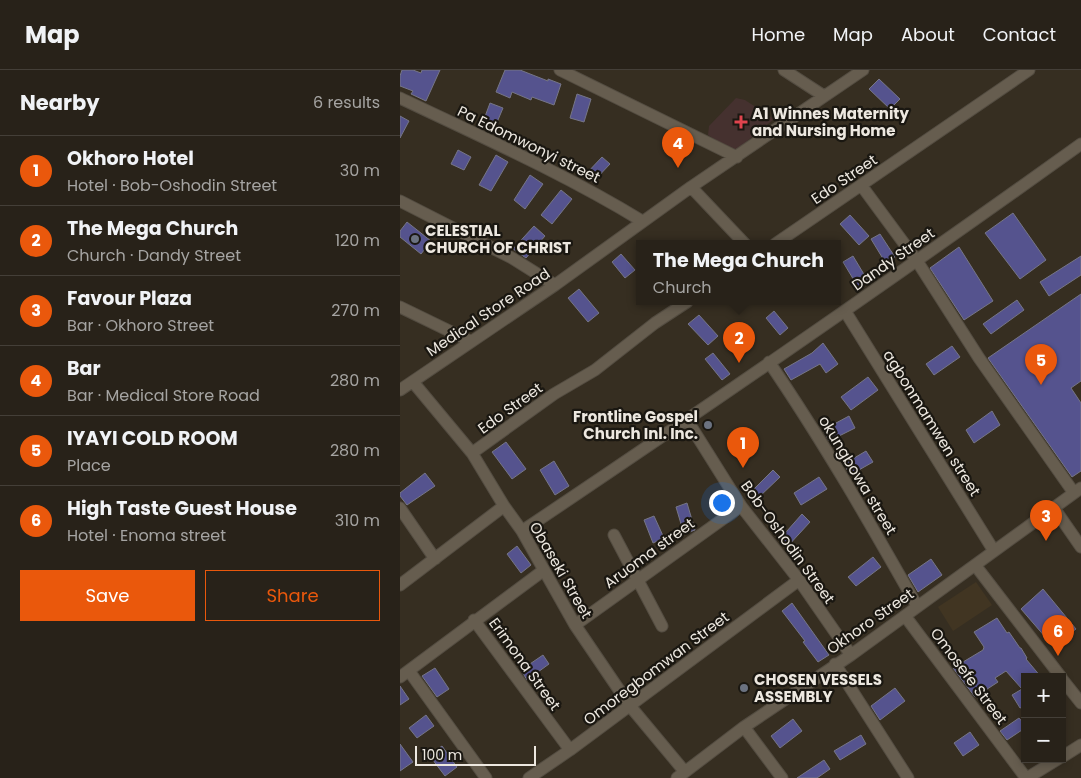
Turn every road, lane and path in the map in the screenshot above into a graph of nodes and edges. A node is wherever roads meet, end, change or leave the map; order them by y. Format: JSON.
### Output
{"nodes":[{"id":1,"x":560,"y":70,"type":"edge"},
{"id":2,"x":784,"y":70,"type":"edge"},
{"id":3,"x":863,"y":70,"type":"edge"},
{"id":4,"x":1029,"y":70,"type":"edge"},
{"id":5,"x":824,"y":96,"type":"junction"},
{"id":6,"x":400,"y":98,"type":"edge"},
{"id":7,"x":1081,"y":144,"type":"edge"},
{"id":8,"x":737,"y":157,"type":"junction"},
{"id":9,"x":861,"y":185,"type":"junction"},
{"id":10,"x":691,"y":188,"type":"junction"},
{"id":11,"x":400,"y":201,"type":"edge"},
{"id":12,"x":642,"y":221,"type":"junction"},
{"id":13,"x":741,"y":240,"type":"edge"},
{"id":14,"x":781,"y":240,"type":"edge"},
{"id":15,"x":917,"y":261,"type":"junction"},
{"id":16,"x":555,"y":285,"type":"junction"},
{"id":17,"x":682,"y":305,"type":"edge"},
{"id":18,"x":400,"y":307,"type":"edge"},
{"id":19,"x":845,"y":311,"type":"junction"},
{"id":20,"x":470,"y":341,"type":"junction"},
{"id":21,"x":769,"y":362,"type":"junction"},
{"id":22,"x":414,"y":382,"type":"junction"},
{"id":23,"x":400,"y":390,"type":"edge"},
{"id":24,"x":688,"y":420,"type":"junction"},
{"id":25,"x":472,"y":453,"type":"junction"},
{"id":26,"x":1078,"y":490,"type":"edge"},
{"id":27,"x":504,"y":506,"type":"junction"},
{"id":28,"x":741,"y":506,"type":"junction"},
{"id":29,"x":400,"y":508,"type":"edge"},
{"id":30,"x":1054,"y":508,"type":"junction"},
{"id":31,"x":522,"y":531,"type":"junction"},
{"id":32,"x":614,"y":535,"type":"dead end"},
{"id":33,"x":1081,"y":547,"type":"edge"},
{"id":34,"x":994,"y":551,"type":"junction"},
{"id":35,"x":435,"y":559,"type":"junction"},
{"id":36,"x":975,"y":565,"type":"junction"},
{"id":37,"x":544,"y":570,"type":"junction"},
{"id":38,"x":638,"y":580,"type":"junction"},
{"id":39,"x":800,"y":580,"type":"junction"},
{"id":40,"x":400,"y":585,"type":"edge"},
{"id":41,"x":917,"y":606,"type":"junction"},
{"id":42,"x":905,"y":616,"type":"junction"},
{"id":43,"x":474,"y":620,"type":"junction"},
{"id":44,"x":575,"y":625,"type":"junction"},
{"id":45,"x":662,"y":626,"type":"dead end"},
{"id":46,"x":851,"y":655,"type":"junction"},
{"id":47,"x":835,"y":664,"type":"junction"},
{"id":48,"x":1057,"y":673,"type":"edge"},
{"id":49,"x":405,"y":674,"type":"edge"},
{"id":50,"x":1066,"y":684,"type":"edge"},
{"id":51,"x":1081,"y":704,"type":"edge"},
{"id":52,"x":630,"y":706,"type":"junction"},
{"id":53,"x":744,"y":727,"type":"junction"},
{"id":54,"x":1081,"y":745,"type":"edge"},
{"id":55,"x":570,"y":750,"type":"junction"},
{"id":56,"x":1066,"y":754,"type":"edge"},
{"id":57,"x":1051,"y":763,"type":"edge"},
{"id":58,"x":681,"y":775,"type":"edge"},
{"id":59,"x":486,"y":778,"type":"edge"},
{"id":60,"x":530,"y":778,"type":"edge"},
{"id":61,"x":782,"y":778,"type":"edge"},
{"id":62,"x":908,"y":778,"type":"edge"},
{"id":63,"x":1027,"y":778,"type":"edge"}],
"edges":[{"from":1,"to":8,"type":"street"},
{"from":2,"to":5,"type":"street"},
{"from":3,"to":5,"type":"street","name":"Medical Store Road"},
{"from":4,"to":9,"type":"street","name":"Edo Street"},
{"from":5,"to":8,"type":"street","name":"Medical Store Road"},
{"from":6,"to":12,"type":"street","name":"Pa Edomwonyi street"},
{"from":7,"to":15,"type":"street","name":"Dandy Street"},
{"from":8,"to":10,"type":"street","name":"Medical Store Road"},
{"from":9,"to":14,"type":"street","name":"Edo Street"},
{"from":9,"to":15,"type":"street"},
{"from":10,"to":12,"type":"street","name":"Medical Store Road"},
{"from":10,"to":13,"type":"street"},
{"from":11,"to":16,"type":"street"},
{"from":12,"to":16,"type":"street","name":"Medical Store Road"},
{"from":15,"to":19,"type":"street","name":"Dandy Street"},
{"from":15,"to":26,"type":"street"},
{"from":16,"to":20,"type":"street","name":"Medical Store Road"},
{"from":17,"to":25,"type":"street","name":"Edo Street"},
{"from":18,"to":20,"type":"street"},
{"from":19,"to":21,"type":"street","name":"Dandy Street"},
{"from":19,"to":34,"type":"street","name":"agbonmamwen street"},
{"from":20,"to":22,"type":"street","name":"Medical Store Road"},
{"from":21,"to":24,"type":"street","name":"Dandy Street"},
{"from":21,"to":41,"type":"street","name":"okungbowa street"},
{"from":22,"to":23,"type":"street","name":"Medical Store Road"},
{"from":22,"to":25,"type":"street","name":"Obaseki Street"},
{"from":24,"to":28,"type":"street","name":"Bob-Oshodin Street"},
{"from":24,"to":31,"type":"street","name":"Dandy Street"},
{"from":25,"to":27,"type":"street","name":"Obaseki Street"},
{"from":26,"to":30,"type":"street","name":"Okhoro Street"},
{"from":27,"to":31,"type":"street","name":"Obaseki Street"},
{"from":27,"to":35,"type":"street"},
{"from":28,"to":38,"type":"street","name":"Aruoma street"},
{"from":28,"to":39,"type":"street","name":"Bob-Oshodin Street"},
{"from":29,"to":35,"type":"street"},
{"from":30,"to":33,"type":"street"},
{"from":30,"to":34,"type":"street","name":"Okhoro Street"},
{"from":31,"to":37,"type":"street","name":"Obaseki Street"},
{"from":32,"to":38,"type":"street"},
{"from":34,"to":36,"type":"street","name":"Okhoro Street"},
{"from":35,"to":40,"type":"street"},
{"from":36,"to":41,"type":"street","name":"Okhoro Street"},
{"from":36,"to":48,"type":"street"},
{"from":37,"to":43,"type":"street"},
{"from":37,"to":44,"type":"street","name":"Obaseki Street"},
{"from":38,"to":44,"type":"street","name":"Aruoma street"},
{"from":38,"to":45,"type":"street"},
{"from":39,"to":46,"type":"street","name":"Bob-Oshodin Street"},
{"from":39,"to":52,"type":"street","name":"Omoregbomwan Street"},
{"from":41,"to":42,"type":"street","name":"Okhoro Street"},
{"from":42,"to":46,"type":"street","name":"Okhoro Street"},
{"from":42,"to":63,"type":"street","name":"Omosefe Street"},
{"from":43,"to":49,"type":"street"},
{"from":43,"to":55,"type":"street","name":"Erimona Street"},
{"from":44,"to":52,"type":"street","name":"Obaseki Street"},
{"from":46,"to":47,"type":"street","name":"Okhoro Street"},
{"from":47,"to":53,"type":"street","name":"Okhoro Street"},
{"from":47,"to":62,"type":"street"},
{"from":49,"to":59,"type":"street"},
{"from":50,"to":51,"type":"street"},
{"from":52,"to":55,"type":"street","name":"Omoregbomwan Street"},
{"from":52,"to":58,"type":"street","name":"Obaseki Street"},
{"from":53,"to":58,"type":"street","name":"Okhoro Street"},
{"from":53,"to":61,"type":"street"},
{"from":54,"to":56,"type":"street"},
{"from":55,"to":60,"type":"street","name":"Omoregbomwan Street"},
{"from":57,"to":63,"type":"street"}]}
